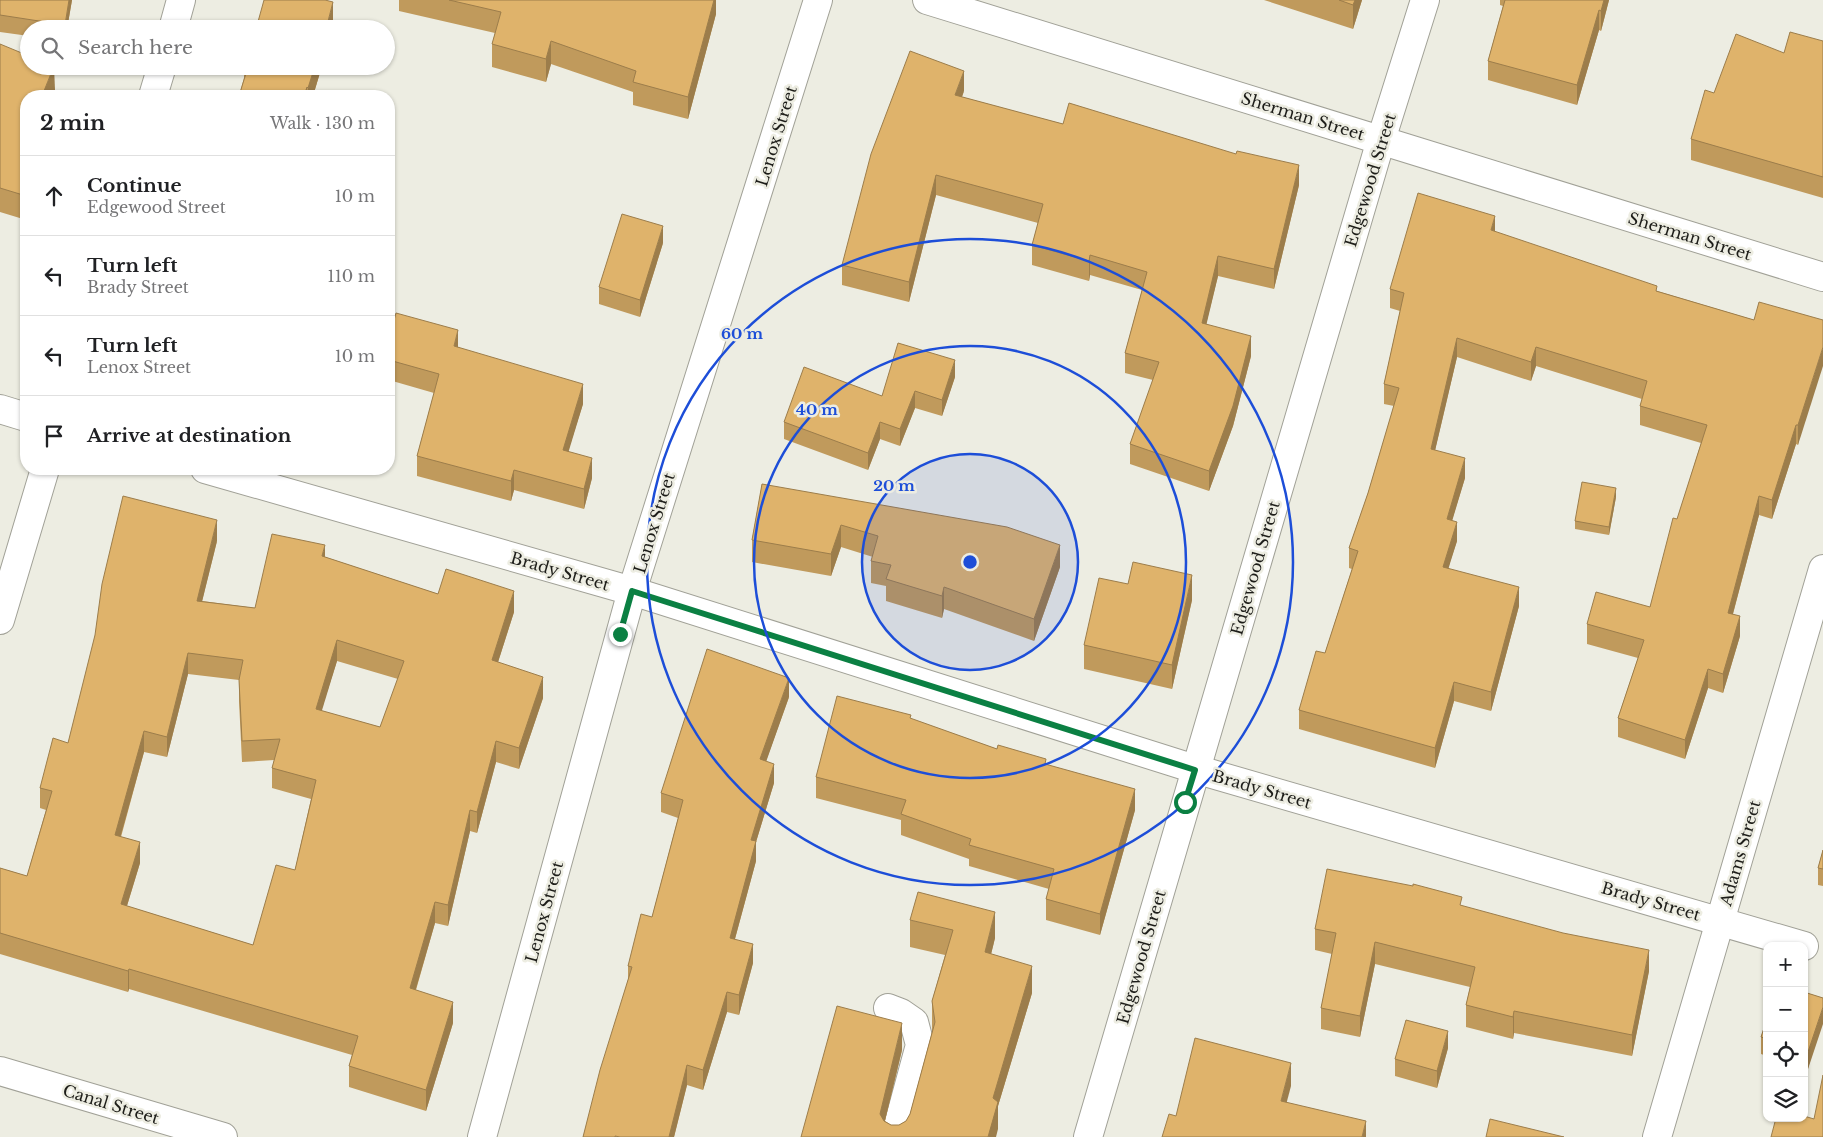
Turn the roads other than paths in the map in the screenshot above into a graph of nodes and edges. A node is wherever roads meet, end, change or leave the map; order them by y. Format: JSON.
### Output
{"nodes":[{"id":1,"x":181,"y":0,"type":"edge"},
{"id":2,"x":818,"y":0,"type":"edge"},
{"id":3,"x":927,"y":0,"type":"edge"},
{"id":4,"x":1425,"y":0,"type":"edge"},
{"id":5,"x":175,"y":20,"type":"edge"},
{"id":6,"x":159,"y":75,"type":"edge"},
{"id":7,"x":155,"y":90,"type":"edge"},
{"id":8,"x":1382,"y":140,"type":"junction"},
{"id":9,"x":1823,"y":277,"type":"edge"},
{"id":10,"x":0,"y":409,"type":"edge"},
{"id":11,"x":20,"y":415,"type":"edge"},
{"id":12,"x":43,"y":475,"type":"edge"},
{"id":13,"x":226,"y":475,"type":"edge"},
{"id":14,"x":1823,"y":569,"type":"edge"},
{"id":15,"x":632,"y":591,"type":"junction"},
{"id":16,"x":0,"y":620,"type":"edge"},
{"id":17,"x":1195,"y":770,"type":"junction"},
{"id":18,"x":1720,"y":921,"type":"junction"},
{"id":19,"x":1791,"y":942,"type":"edge"},
{"id":20,"x":1808,"y":947,"type":"edge"},
{"id":21,"x":1823,"y":951,"type":"edge"},
{"id":22,"x":888,"y":1008,"type":"dead end"},
{"id":23,"x":0,"y":1071,"type":"edge"},
{"id":24,"x":223,"y":1137,"type":"edge"},
{"id":25,"x":482,"y":1137,"type":"edge"},
{"id":26,"x":895,"y":1137,"type":"edge"},
{"id":27,"x":1088,"y":1137,"type":"edge"},
{"id":28,"x":1657,"y":1137,"type":"edge"}],
"edges":[{"from":1,"to":5,"type":"street"},
{"from":2,"to":15,"type":"street","name":"Lenox Street"},
{"from":3,"to":8,"type":"street","name":"Sherman Street"},
{"from":4,"to":8,"type":"street","name":"Edgewood Street"},
{"from":6,"to":7,"type":"street"},
{"from":8,"to":9,"type":"street","name":"Sherman Street"},
{"from":8,"to":17,"type":"street","name":"Edgewood Street"},
{"from":10,"to":11,"type":"street"},
{"from":12,"to":16,"type":"street"},
{"from":13,"to":15,"type":"street","name":"Brady Street"},
{"from":14,"to":18,"type":"street","name":"Adams Street"},
{"from":15,"to":17,"type":"street","name":"Brady Street"},
{"from":15,"to":25,"type":"street","name":"Lenox Street"},
{"from":17,"to":18,"type":"street","name":"Brady Street"},
{"from":17,"to":27,"type":"street","name":"Edgewood Street"},
{"from":18,"to":19,"type":"street","name":"Brady Street"},
{"from":18,"to":28,"type":"street","name":"Adams Street"},
{"from":20,"to":21,"type":"street","name":"Brady Street"},
{"from":22,"to":26,"type":"street"},
{"from":23,"to":24,"type":"street","name":"Canal Street"}]}
